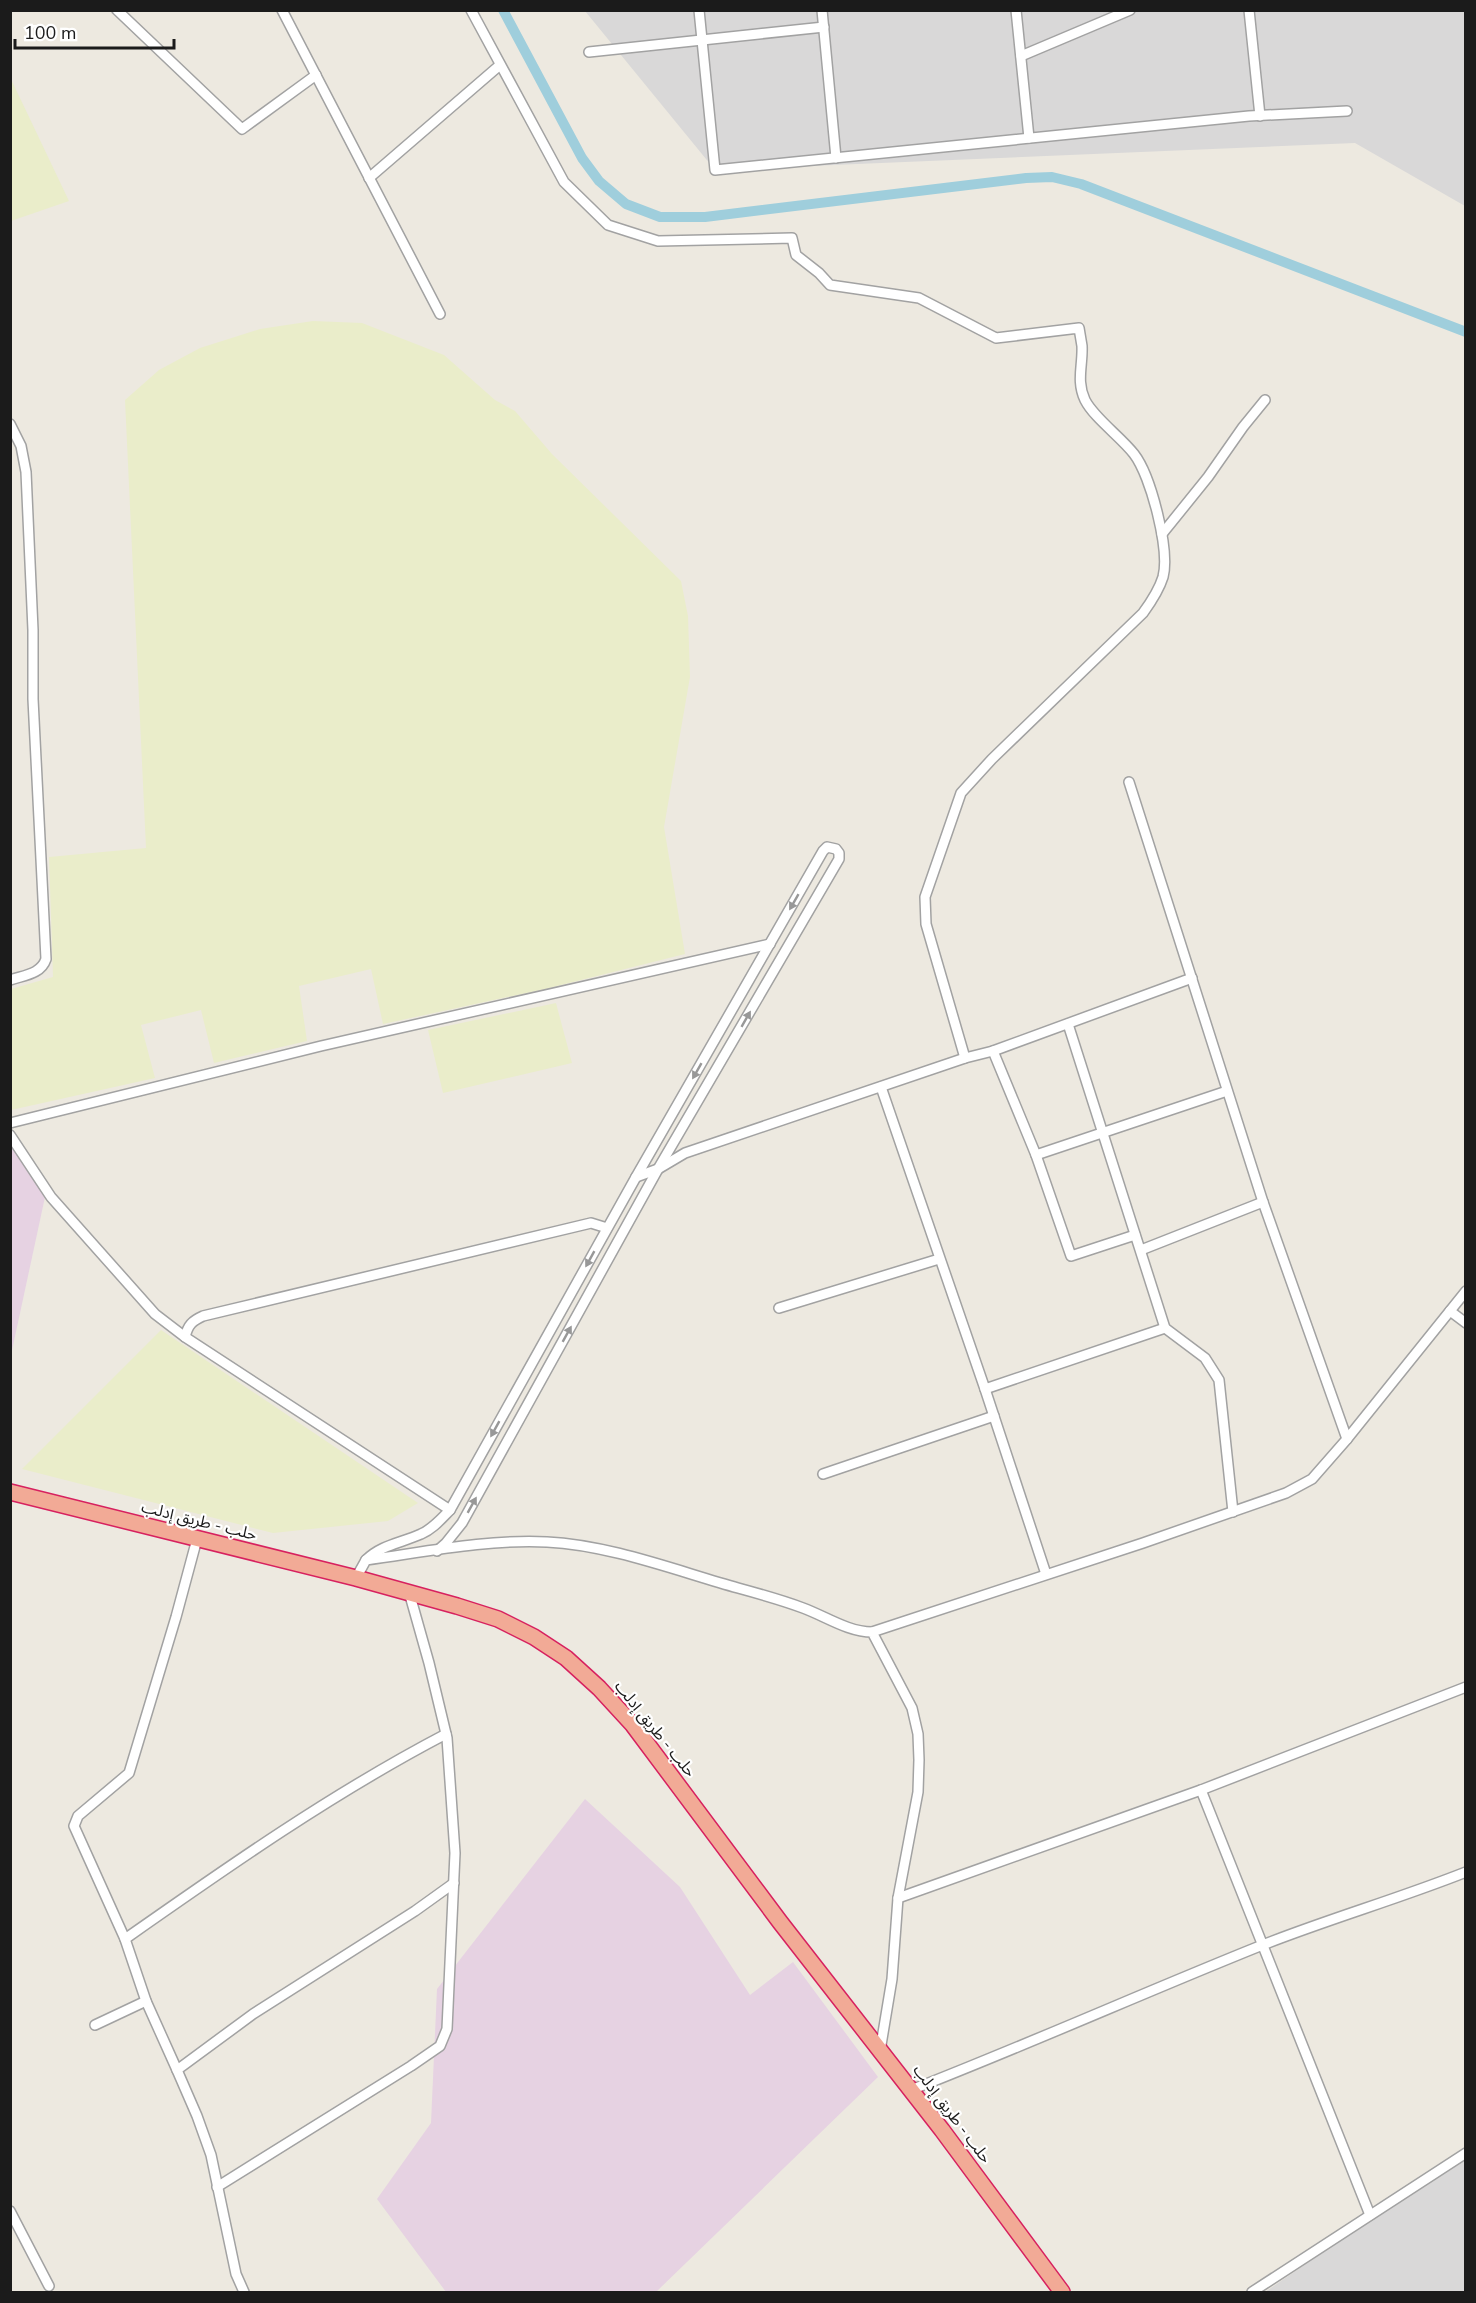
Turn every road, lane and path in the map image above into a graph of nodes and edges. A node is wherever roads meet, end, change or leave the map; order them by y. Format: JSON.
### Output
{"nodes":[{"id":1,"x":117,"y":10,"type":"edge"},
{"id":2,"x":282,"y":10,"type":"edge"},
{"id":3,"x":471,"y":10,"type":"edge"},
{"id":4,"x":699,"y":10,"type":"edge"},
{"id":5,"x":822,"y":10,"type":"edge"},
{"id":6,"x":1016,"y":10,"type":"edge"},
{"id":7,"x":1130,"y":10,"type":"edge"},
{"id":8,"x":1249,"y":10,"type":"edge"},
{"id":9,"x":824,"y":27,"type":"junction"},
{"id":10,"x":702,"y":40,"type":"junction"},
{"id":11,"x":589,"y":52,"type":"dead end"},
{"id":12,"x":1021,"y":56,"type":"junction"},
{"id":13,"x":500,"y":65,"type":"junction"},
{"id":14,"x":316,"y":75,"type":"junction"},
{"id":15,"x":1347,"y":111,"type":"dead end"},
{"id":16,"x":1260,"y":116,"type":"junction"},
{"id":17,"x":1029,"y":138,"type":"junction"},
{"id":18,"x":836,"y":158,"type":"junction"},
{"id":19,"x":369,"y":178,"type":"junction"},
{"id":20,"x":440,"y":314,"type":"dead end"},
{"id":21,"x":1265,"y":400,"type":"dead end"},
{"id":22,"x":10,"y":424,"type":"edge"},
{"id":23,"x":1162,"y":534,"type":"junction"},
{"id":24,"x":1129,"y":782,"type":"dead end"},
{"id":25,"x":770,"y":944,"type":"junction"},
{"id":26,"x":1192,"y":978,"type":"junction"},
{"id":27,"x":10,"y":980,"type":"edge"},
{"id":28,"x":1068,"y":1024,"type":"junction"},
{"id":29,"x":993,"y":1051,"type":"junction"},
{"id":30,"x":965,"y":1058,"type":"junction"},
{"id":31,"x":881,"y":1088,"type":"junction"},
{"id":32,"x":1227,"y":1090,"type":"junction"},
{"id":33,"x":10,"y":1123,"type":"edge"},
{"id":34,"x":1102,"y":1132,"type":"junction"},
{"id":35,"x":10,"y":1135,"type":"edge"},
{"id":36,"x":1036,"y":1155,"type":"junction"},
{"id":37,"x":658,"y":1169,"type":"junction"},
{"id":38,"x":636,"y":1177,"type":"junction"},
{"id":39,"x":1263,"y":1202,"type":"junction"},
{"id":40,"x":607,"y":1228,"type":"junction"},
{"id":41,"x":1135,"y":1235,"type":"junction"},
{"id":42,"x":1141,"y":1250,"type":"junction"},
{"id":43,"x":939,"y":1259,"type":"junction"},
{"id":44,"x":1466,"y":1291,"type":"edge"},
{"id":45,"x":779,"y":1308,"type":"dead end"},
{"id":46,"x":1450,"y":1311,"type":"junction"},
{"id":47,"x":1466,"y":1323,"type":"edge"},
{"id":48,"x":1165,"y":1328,"type":"junction"},
{"id":49,"x":185,"y":1337,"type":"junction"},
{"id":50,"x":985,"y":1389,"type":"junction"},
{"id":51,"x":994,"y":1416,"type":"junction"},
{"id":52,"x":1347,"y":1439,"type":"junction"},
{"id":53,"x":823,"y":1474,"type":"dead end"},
{"id":54,"x":10,"y":1492,"type":"edge"},
{"id":55,"x":450,"y":1510,"type":"junction"},
{"id":56,"x":1233,"y":1512,"type":"junction"},
{"id":57,"x":197,"y":1539,"type":"junction"},
{"id":58,"x":437,"y":1551,"type":"junction"},
{"id":59,"x":366,"y":1560,"type":"junction"},
{"id":60,"x":1046,"y":1574,"type":"junction"},
{"id":61,"x":357,"y":1578,"type":"junction"},
{"id":62,"x":409,"y":1593,"type":"junction"},
{"id":63,"x":872,"y":1632,"type":"junction"},
{"id":64,"x":1466,"y":1687,"type":"edge"},
{"id":65,"x":446,"y":1734,"type":"junction"},
{"id":66,"x":1202,"y":1790,"type":"junction"},
{"id":67,"x":1466,"y":1872,"type":"edge"},
{"id":68,"x":454,"y":1883,"type":"junction"},
{"id":69,"x":898,"y":1898,"type":"junction"},
{"id":70,"x":125,"y":1939,"type":"junction"},
{"id":71,"x":1262,"y":1945,"type":"junction"},
{"id":72,"x":146,"y":2001,"type":"junction"},
{"id":73,"x":95,"y":2025,"type":"dead end"},
{"id":74,"x":880,"y":2051,"type":"junction"},
{"id":75,"x":177,"y":2070,"type":"junction"},
{"id":76,"x":912,"y":2090,"type":"junction"},
{"id":77,"x":1466,"y":2152,"type":"edge"},
{"id":78,"x":218,"y":2187,"type":"junction"},
{"id":79,"x":10,"y":2211,"type":"edge"},
{"id":80,"x":1370,"y":2215,"type":"junction"},
{"id":81,"x":49,"y":2286,"type":"dead end"},
{"id":82,"x":244,"y":2292,"type":"edge"},
{"id":83,"x":1062,"y":2292,"type":"edge"},
{"id":84,"x":1252,"y":2292,"type":"edge"}],
"edges":[{"from":1,"to":14,"type":"street"},
{"from":2,"to":14,"type":"street"},
{"from":3,"to":13,"type":"street"},
{"from":4,"to":10,"type":"street"},
{"from":5,"to":9,"type":"street"},
{"from":6,"to":12,"type":"street"},
{"from":7,"to":12,"type":"street"},
{"from":8,"to":16,"type":"street"},
{"from":9,"to":10,"type":"street"},
{"from":9,"to":18,"type":"street"},
{"from":10,"to":11,"type":"street"},
{"from":10,"to":18,"type":"street"},
{"from":12,"to":17,"type":"street"},
{"from":13,"to":19,"type":"street"},
{"from":13,"to":23,"type":"street"},
{"from":14,"to":19,"type":"street"},
{"from":15,"to":16,"type":"street"},
{"from":16,"to":17,"type":"street"},
{"from":17,"to":18,"type":"street"},
{"from":19,"to":20,"type":"street"},
{"from":21,"to":23,"type":"street"},
{"from":22,"to":27,"type":"street"},
{"from":23,"to":30,"type":"street"},
{"from":24,"to":26,"type":"street"},
{"from":25,"to":33,"type":"street"},
{"from":37,"to":25,"type":"street","one_way":true},
{"from":25,"to":38,"type":"street","one_way":true},
{"from":26,"to":28,"type":"street"},
{"from":26,"to":32,"type":"street"},
{"from":28,"to":29,"type":"street"},
{"from":28,"to":34,"type":"street"},
{"from":29,"to":30,"type":"street"},
{"from":29,"to":36,"type":"street"},
{"from":30,"to":31,"type":"street"},
{"from":31,"to":37,"type":"street"},
{"from":31,"to":43,"type":"street"},
{"from":32,"to":34,"type":"street"},
{"from":32,"to":39,"type":"street"},
{"from":34,"to":36,"type":"street"},
{"from":34,"to":41,"type":"street"},
{"from":35,"to":49,"type":"street"},
{"from":36,"to":41,"type":"street"},
{"from":37,"to":38,"type":"street"},
{"from":58,"to":37,"type":"street","one_way":true},
{"from":38,"to":40,"type":"street"},
{"from":39,"to":42,"type":"street"},
{"from":39,"to":52,"type":"street"},
{"from":40,"to":49,"type":"street"},
{"from":40,"to":55,"type":"street","one_way":true},
{"from":41,"to":42,"type":"street"},
{"from":42,"to":48,"type":"street"},
{"from":43,"to":45,"type":"street"},
{"from":43,"to":50,"type":"street"},
{"from":44,"to":46,"type":"street"},
{"from":46,"to":47,"type":"street"},
{"from":46,"to":52,"type":"street"},
{"from":48,"to":50,"type":"street"},
{"from":48,"to":56,"type":"street"},
{"from":49,"to":55,"type":"street"},
{"from":50,"to":51,"type":"street"},
{"from":51,"to":53,"type":"street"},
{"from":51,"to":60,"type":"street"},
{"from":52,"to":56,"type":"street"},
{"from":54,"to":57,"type":"highway","name":"حلب - طريق إدلب"},
{"from":55,"to":59,"type":"street"},
{"from":56,"to":60,"type":"street"},
{"from":57,"to":61,"type":"highway","name":"حلب - طريق إدلب"},
{"from":57,"to":70,"type":"street"},
{"from":58,"to":59,"type":"street"},
{"from":58,"to":63,"type":"street"},
{"from":59,"to":61,"type":"street"},
{"from":60,"to":63,"type":"street"},
{"from":61,"to":62,"type":"highway","name":"حلب - طريق إدلب"},
{"from":62,"to":65,"type":"street"},
{"from":62,"to":74,"type":"highway","name":"حلب - طريق إدلب"},
{"from":63,"to":69,"type":"street"},
{"from":64,"to":66,"type":"street"},
{"from":65,"to":68,"type":"street"},
{"from":65,"to":70,"type":"street"},
{"from":66,"to":69,"type":"street"},
{"from":66,"to":71,"type":"street"},
{"from":67,"to":71,"type":"street"},
{"from":68,"to":75,"type":"street"},
{"from":68,"to":78,"type":"street"},
{"from":69,"to":74,"type":"street"},
{"from":70,"to":72,"type":"street"},
{"from":71,"to":76,"type":"street"},
{"from":71,"to":80,"type":"street"},
{"from":72,"to":73,"type":"street"},
{"from":72,"to":75,"type":"street"},
{"from":74,"to":76,"type":"highway","name":"حلب - طريق إدلب"},
{"from":75,"to":78,"type":"street"},
{"from":76,"to":83,"type":"highway","name":"حلب - طريق إدلب"},
{"from":77,"to":80,"type":"street"},
{"from":78,"to":82,"type":"street"},
{"from":79,"to":81,"type":"street"},
{"from":80,"to":84,"type":"street"}]}
